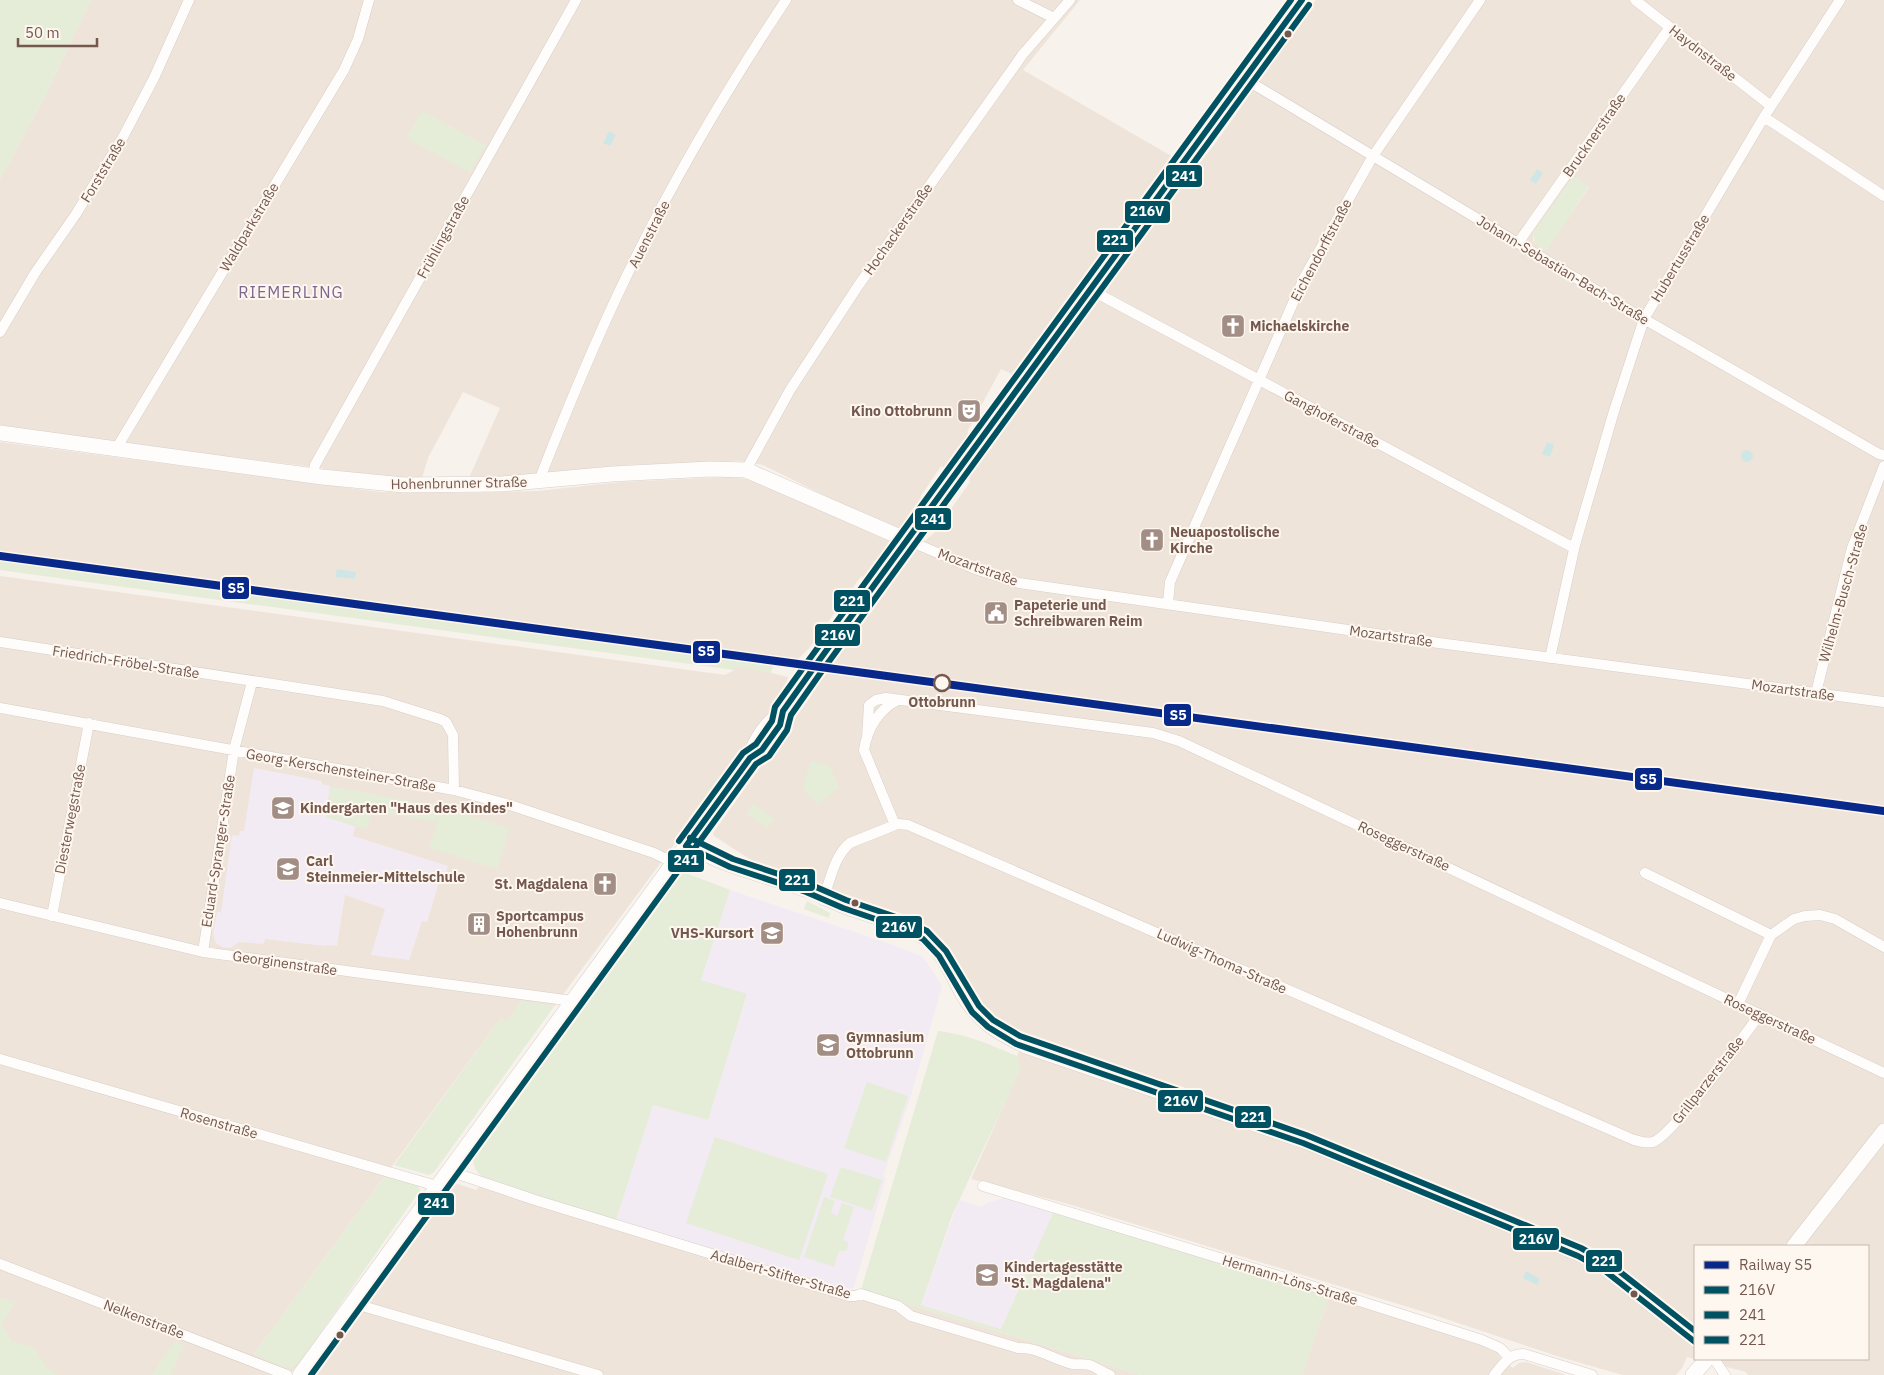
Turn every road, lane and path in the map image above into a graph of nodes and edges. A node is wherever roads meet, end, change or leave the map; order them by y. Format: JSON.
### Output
{"nodes":[{"id":1,"x":189,"y":0,"type":"edge"},
{"id":2,"x":369,"y":0,"type":"edge"},
{"id":3,"x":576,"y":0,"type":"edge"},
{"id":4,"x":786,"y":0,"type":"edge"},
{"id":5,"x":1018,"y":0,"type":"edge"},
{"id":6,"x":1070,"y":0,"type":"edge"},
{"id":7,"x":1302,"y":0,"type":"edge"},
{"id":8,"x":1480,"y":0,"type":"edge"},
{"id":9,"x":1636,"y":0,"type":"edge"},
{"id":10,"x":1840,"y":0,"type":"edge"},
{"id":11,"x":1054,"y":18,"type":"junction"},
{"id":12,"x":1670,"y":27,"type":"junction"},
{"id":13,"x":1245,"y":78,"type":"junction"},
{"id":14,"x":1771,"y":106,"type":"junction"},
{"id":15,"x":1764,"y":117,"type":"junction"},
{"id":16,"x":1372,"y":156,"type":"junction"},
{"id":17,"x":1884,"y":196,"type":"edge"},
{"id":18,"x":1518,"y":243,"type":"junction"},
{"id":19,"x":1089,"y":289,"type":"junction"},
{"id":20,"x":1644,"y":319,"type":"junction"},
{"id":21,"x":0,"y":332,"type":"edge"},
{"id":22,"x":1260,"y":381,"type":"junction"},
{"id":23,"x":0,"y":432,"type":"edge"},
{"id":24,"x":116,"y":449,"type":"junction"},
{"id":25,"x":1884,"y":455,"type":"edge"},
{"id":26,"x":1884,"y":466,"type":"edge"},
{"id":27,"x":746,"y":470,"type":"junction"},
{"id":28,"x":313,"y":476,"type":"junction"},
{"id":29,"x":540,"y":482,"type":"junction"},
{"id":30,"x":906,"y":540,"type":"junction"},
{"id":31,"x":1574,"y":548,"type":"junction"},
{"id":32,"x":1168,"y":603,"type":"junction"},
{"id":33,"x":0,"y":642,"type":"edge"},
{"id":34,"x":1550,"y":658,"type":"junction"},
{"id":35,"x":252,"y":682,"type":"junction"},
{"id":36,"x":1816,"y":693,"type":"junction"},
{"id":37,"x":1884,"y":702,"type":"edge"},
{"id":38,"x":0,"y":708,"type":"edge"},
{"id":39,"x":89,"y":723,"type":"junction"},
{"id":40,"x":234,"y":750,"type":"junction"},
{"id":41,"x":454,"y":790,"type":"junction"},
{"id":42,"x":895,"y":825,"type":"junction"},
{"id":43,"x":686,"y":846,"type":"junction"},
{"id":44,"x":674,"y":864,"type":"junction"},
{"id":45,"x":1645,"y":873,"type":"dead end"},
{"id":46,"x":822,"y":900,"type":"junction"},
{"id":47,"x":0,"y":903,"type":"edge"},
{"id":48,"x":52,"y":916,"type":"junction"},
{"id":49,"x":1771,"y":934,"type":"junction"},
{"id":50,"x":1884,"y":947,"type":"edge"},
{"id":51,"x":203,"y":952,"type":"junction"},
{"id":52,"x":573,"y":1001,"type":"junction"},
{"id":53,"x":1738,"y":1004,"type":"junction"},
{"id":54,"x":1760,"y":1014,"type":"junction"},
{"id":55,"x":0,"y":1059,"type":"edge"},
{"id":56,"x":1884,"y":1073,"type":"edge"},
{"id":57,"x":1884,"y":1132,"type":"edge"},
{"id":58,"x":1653,"y":1142,"type":"joint"},
{"id":59,"x":449,"y":1171,"type":"junction"},
{"id":60,"x":438,"y":1186,"type":"junction"},
{"id":61,"x":983,"y":1186,"type":"dead end"},
{"id":62,"x":1795,"y":1245,"type":"edge"},
{"id":63,"x":0,"y":1264,"type":"edge"},
{"id":64,"x":352,"y":1303,"type":"junction"},
{"id":65,"x":1694,"y":1341,"type":"edge"},
{"id":66,"x":1509,"y":1358,"type":"junction"},
{"id":67,"x":1706,"y":1360,"type":"edge"},
{"id":68,"x":1715,"y":1360,"type":"edge"},
{"id":69,"x":287,"y":1375,"type":"edge"},
{"id":70,"x":300,"y":1375,"type":"edge"},
{"id":71,"x":598,"y":1375,"type":"edge"},
{"id":72,"x":1110,"y":1375,"type":"edge"},
{"id":73,"x":1494,"y":1375,"type":"edge"},
{"id":74,"x":1592,"y":1375,"type":"edge"},
{"id":75,"x":1693,"y":1375,"type":"edge"},
{"id":76,"x":1725,"y":1375,"type":"edge"}],
"edges":[{"from":1,"to":21,"type":"street","name":"Forststraße"},
{"from":2,"to":24,"type":"street","name":"Waldparkstraße"},
{"from":3,"to":28,"type":"street","name":"Frühlingstraße"},
{"from":4,"to":29,"type":"street","name":"Auenstraße"},
{"from":5,"to":11,"type":"street"},
{"from":6,"to":11,"type":"street","name":"Hochackerstraße"},
{"from":7,"to":13,"type":"street"},
{"from":8,"to":16,"type":"street","name":"Eichendorffstraße"},
{"from":9,"to":12,"type":"street","name":"Haydnstraße"},
{"from":10,"to":14,"type":"street","name":"Hubertusstraße"},
{"from":11,"to":27,"type":"street","name":"Hochackerstraße"},
{"from":12,"to":14,"type":"street","name":"Haydnstraße"},
{"from":12,"to":18,"type":"street","name":"Brucknerstraße"},
{"from":13,"to":16,"type":"street","name":"Johann-Sebastian-Bach-Straße"},
{"from":13,"to":19,"type":"street"},
{"from":14,"to":15,"type":"street","name":"Hubertusstraße"},
{"from":15,"to":17,"type":"street"},
{"from":15,"to":20,"type":"street","name":"Hubertusstraße"},
{"from":16,"to":18,"type":"street","name":"Johann-Sebastian-Bach-Straße"},
{"from":16,"to":22,"type":"street","name":"Eichendorffstraße"},
{"from":18,"to":20,"type":"street","name":"Johann-Sebastian-Bach-Straße"},
{"from":19,"to":22,"type":"street","name":"Ganghoferstraße"},
{"from":19,"to":30,"type":"street"},
{"from":20,"to":25,"type":"street","name":"Johann-Sebastian-Bach-Straße"},
{"from":20,"to":31,"type":"street","name":"Hubertusstraße"},
{"from":22,"to":31,"type":"street","name":"Ganghoferstraße"},
{"from":22,"to":32,"type":"street","name":"Eichendorffstraße"},
{"from":23,"to":24,"type":"street","name":"Hohenbrunner Straße"},
{"from":24,"to":28,"type":"street","name":"Hohenbrunner Straße"},
{"from":26,"to":36,"type":"street","name":"Wilhelm-Busch-Straße"},
{"from":27,"to":29,"type":"street","name":"Hohenbrunner Straße"},
{"from":27,"to":30,"type":"street","name":"Hohenbrunner Straße"},
{"from":28,"to":29,"type":"street","name":"Hohenbrunner Straße"},
{"from":30,"to":32,"type":"street","name":"Mozartstraße"},
{"from":30,"to":43,"type":"street"},
{"from":31,"to":34,"type":"street","name":"Hubertusstraße"},
{"from":32,"to":34,"type":"street","name":"Mozartstraße"},
{"from":33,"to":35,"type":"street","name":"Friedrich-Fröbel-Straße"},
{"from":34,"to":36,"type":"street","name":"Mozartstraße"},
{"from":35,"to":40,"type":"street"},
{"from":35,"to":41,"type":"street","name":"Friedrich-Fröbel-Straße"},
{"from":36,"to":37,"type":"street","name":"Mozartstraße"},
{"from":38,"to":39,"type":"street","name":"Georg-Kerschensteiner-Straße"},
{"from":39,"to":40,"type":"street","name":"Georg-Kerschensteiner-Straße"},
{"from":39,"to":48,"type":"street","name":"Diesterwegstraße"},
{"from":40,"to":41,"type":"street","name":"Georg-Kerschensteiner-Straße"},
{"from":40,"to":51,"type":"street","name":"Eduard-Spranger-Straße"},
{"from":41,"to":44,"type":"street","name":"Georg-Kerschensteiner-Straße"},
{"from":42,"to":46,"type":"street"},
{"from":42,"to":53,"type":"street","name":"Roseggerstraße"},
{"from":42,"to":58,"type":"street","name":"Ludwig-Thoma-Straße"},
{"from":43,"to":44,"type":"street"},
{"from":43,"to":46,"type":"street"},
{"from":44,"to":52,"type":"street"},
{"from":45,"to":49,"type":"street"},
{"from":46,"to":65,"type":"street"},
{"from":47,"to":48,"type":"street","name":"Georginenstraße"},
{"from":48,"to":51,"type":"street","name":"Georginenstraße"},
{"from":49,"to":50,"type":"street"},
{"from":49,"to":53,"type":"street"},
{"from":51,"to":52,"type":"street","name":"Georginenstraße"},
{"from":52,"to":59,"type":"street"},
{"from":53,"to":54,"type":"street","name":"Roseggerstraße"},
{"from":54,"to":56,"type":"street","name":"Roseggerstraße"},
{"from":54,"to":58,"type":"street","name":"Grillparzerstraße"},
{"from":55,"to":60,"type":"street","name":"Rosenstraße"},
{"from":57,"to":62,"type":"street"},
{"from":59,"to":60,"type":"street"},
{"from":59,"to":72,"type":"street","name":"Adalbert-Stifter-Straße"},
{"from":60,"to":64,"type":"street"},
{"from":61,"to":66,"type":"street","name":"Hermann-Löns-Straße"},
{"from":63,"to":69,"type":"street","name":"Nelkenstraße"},
{"from":64,"to":70,"type":"street"},
{"from":64,"to":71,"type":"street"},
{"from":66,"to":73,"type":"street"},
{"from":66,"to":74,"type":"street"},
{"from":67,"to":75,"type":"street"},
{"from":68,"to":76,"type":"street"}]}
